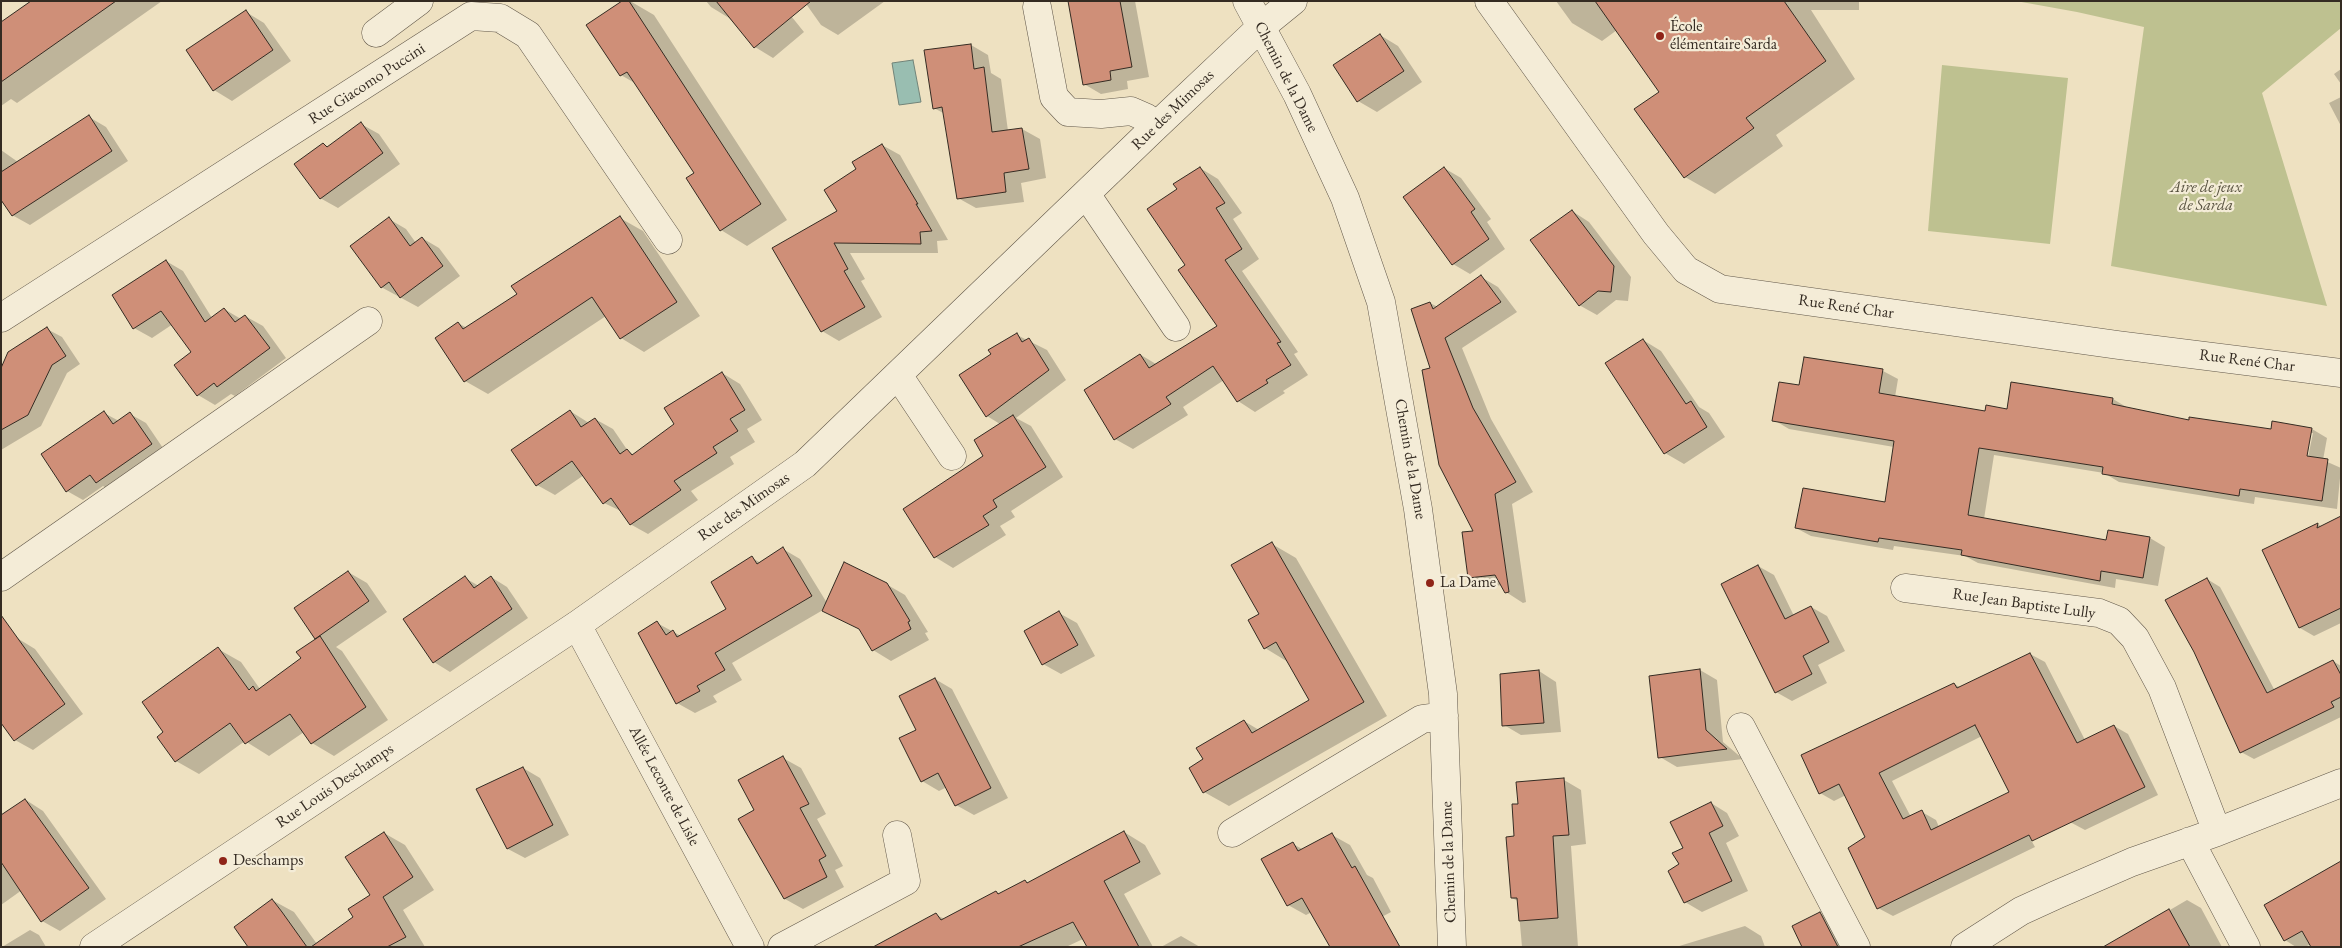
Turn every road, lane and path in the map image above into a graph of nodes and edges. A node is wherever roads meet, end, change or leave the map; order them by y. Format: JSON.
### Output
{"nodes":[{"id":1,"x":419,"y":1,"type":"edge"},
{"id":2,"x":1247,"y":1,"type":"edge"},
{"id":3,"x":1293,"y":1,"type":"edge"},
{"id":4,"x":1489,"y":1,"type":"edge"},
{"id":5,"x":1038,"y":7,"type":"dead end"},
{"id":6,"x":1261,"y":27,"type":"junction"},
{"id":7,"x":376,"y":33,"type":"dead end"},
{"id":8,"x":1153,"y":130,"type":"junction"},
{"id":9,"x":1086,"y":194,"type":"junction"},
{"id":10,"x":668,"y":240,"type":"dead end"},
{"id":11,"x":1,"y":318,"type":"edge"},
{"id":12,"x":368,"y":321,"type":"dead end"},
{"id":13,"x":1176,"y":327,"type":"dead end"},
{"id":14,"x":2341,"y":373,"type":"edge"},
{"id":15,"x":898,"y":375,"type":"junction"},
{"id":16,"x":952,"y":456,"type":"dead end"},
{"id":17,"x":1,"y":577,"type":"edge"},
{"id":18,"x":1904,"y":588,"type":"dead end"},
{"id":19,"x":577,"y":625,"type":"junction"},
{"id":20,"x":1444,"y":716,"type":"junction"},
{"id":21,"x":1741,"y":727,"type":"dead end"},
{"id":22,"x":2341,"y":783,"type":"edge"},
{"id":23,"x":2217,"y":832,"type":"junction"},
{"id":24,"x":1232,"y":833,"type":"dead end"},
{"id":25,"x":897,"y":835,"type":"dead end"},
{"id":26,"x":2190,"y":840,"type":"junction"},
{"id":27,"x":94,"y":947,"type":"edge"},
{"id":28,"x":750,"y":947,"type":"edge"},
{"id":29,"x":782,"y":947,"type":"edge"},
{"id":30,"x":1452,"y":947,"type":"edge"},
{"id":31,"x":1856,"y":947,"type":"edge"},
{"id":32,"x":1965,"y":947,"type":"edge"},
{"id":33,"x":2246,"y":947,"type":"edge"}],
"edges":[{"from":1,"to":7,"type":"street"},
{"from":2,"to":6,"type":"street","name":"Chemin de la Dame"},
{"from":3,"to":6,"type":"street","name":"Rue des Mimosas"},
{"from":4,"to":14,"type":"street","name":"Rue René Char"},
{"from":5,"to":8,"type":"street"},
{"from":6,"to":8,"type":"street","name":"Rue des Mimosas"},
{"from":6,"to":20,"type":"street","name":"Chemin de la Dame"},
{"from":8,"to":9,"type":"street","name":"Rue des Mimosas"},
{"from":9,"to":13,"type":"street"},
{"from":9,"to":15,"type":"street","name":"Rue des Mimosas"},
{"from":10,"to":11,"type":"street","name":"Rue Giacomo Puccini"},
{"from":12,"to":17,"type":"street"},
{"from":15,"to":16,"type":"street"},
{"from":15,"to":19,"type":"street","name":"Rue des Mimosas"},
{"from":18,"to":23,"type":"street","name":"Rue Jean Baptiste Lully"},
{"from":19,"to":27,"type":"street","name":"Rue Louis Deschamps"},
{"from":19,"to":28,"type":"street","name":"Allée Leconte de Lisle"},
{"from":20,"to":24,"type":"street"},
{"from":20,"to":30,"type":"street","name":"Chemin de la Dame"},
{"from":21,"to":31,"type":"street"},
{"from":22,"to":23,"type":"street"},
{"from":23,"to":26,"type":"street"},
{"from":25,"to":29,"type":"street"},
{"from":26,"to":32,"type":"street"},
{"from":26,"to":33,"type":"street"}]}
